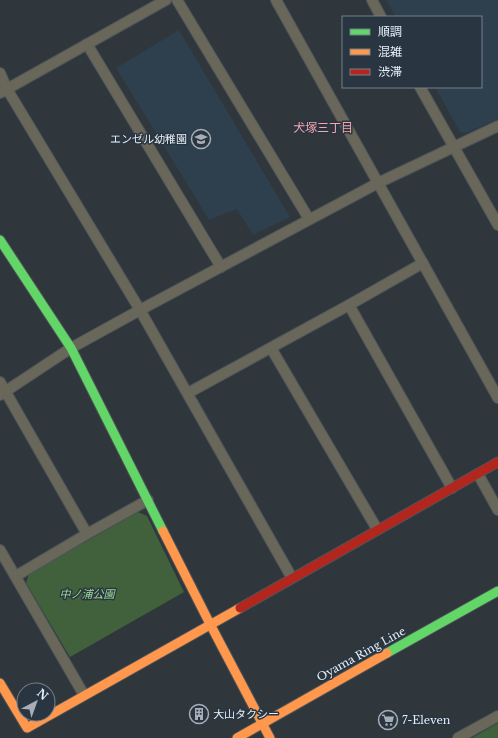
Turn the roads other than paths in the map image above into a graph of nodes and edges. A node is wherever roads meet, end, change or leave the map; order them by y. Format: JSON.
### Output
{"nodes":[{"id":1,"x":166,"y":0,"type":"edge"},
{"id":2,"x":177,"y":0,"type":"edge"},
{"id":3,"x":276,"y":0,"type":"edge"},
{"id":4,"x":372,"y":0,"type":"edge"},
{"id":5,"x":380,"y":16,"type":"edge"},
{"id":6,"x":86,"y":44,"type":"junction"},
{"id":7,"x":0,"y":73,"type":"edge"},
{"id":8,"x":421,"y":88,"type":"edge"},
{"id":9,"x":4,"y":91,"type":"edge"},
{"id":10,"x":498,"y":126,"type":"edge"},
{"id":11,"x":454,"y":147,"type":"junction"},
{"id":12,"x":378,"y":183,"type":"junction"},
{"id":13,"x":309,"y":219,"type":"junction"},
{"id":14,"x":498,"y":225,"type":"edge"},
{"id":15,"x":0,"y":240,"type":"edge"},
{"id":16,"x":423,"y":263,"type":"junction"},
{"id":17,"x":221,"y":266,"type":"junction"},
{"id":18,"x":350,"y":305,"type":"junction"},
{"id":19,"x":140,"y":310,"type":"junction"},
{"id":20,"x":71,"y":348,"type":"junction"},
{"id":21,"x":271,"y":348,"type":"junction"},
{"id":22,"x":0,"y":382,"type":"edge"},
{"id":23,"x":3,"y":393,"type":"edge"},
{"id":24,"x":188,"y":393,"type":"junction"},
{"id":25,"x":498,"y":398,"type":"edge"},
{"id":26,"x":498,"y":462,"type":"edge"},
{"id":27,"x":478,"y":474,"type":"junction"},
{"id":28,"x":452,"y":488,"type":"junction"},
{"id":29,"x":148,"y":500,"type":"junction"},
{"id":30,"x":498,"y":510,"type":"edge"},
{"id":31,"x":377,"y":530,"type":"junction"},
{"id":32,"x":87,"y":534,"type":"junction"},
{"id":33,"x":0,"y":550,"type":"edge"},
{"id":34,"x":16,"y":576,"type":"junction"},
{"id":35,"x":292,"y":578,"type":"junction"},
{"id":36,"x":498,"y":591,"type":"edge"},
{"id":37,"x":210,"y":624,"type":"junction"},
{"id":38,"x":0,"y":683,"type":"edge"},
{"id":39,"x":84,"y":695,"type":"junction"},
{"id":40,"x":498,"y":716,"type":"edge"},
{"id":41,"x":262,"y":724,"type":"junction"},
{"id":42,"x":237,"y":738,"type":"edge"},
{"id":43,"x":270,"y":738,"type":"edge"},
{"id":44,"x":458,"y":738,"type":"edge"}],
"edges":[{"from":1,"to":6,"type":"street"},
{"from":2,"to":13,"type":"street"},
{"from":3,"to":12,"type":"street"},
{"from":4,"to":5,"type":"street"},
{"from":6,"to":9,"type":"street"},
{"from":6,"to":17,"type":"street"},
{"from":7,"to":9,"type":"street"},
{"from":8,"to":11,"type":"street"},
{"from":9,"to":19,"type":"street"},
{"from":10,"to":11,"type":"street"},
{"from":11,"to":12,"type":"street"},
{"from":11,"to":14,"type":"street"},
{"from":12,"to":13,"type":"street"},
{"from":12,"to":16,"type":"street"},
{"from":13,"to":17,"type":"street"},
{"from":15,"to":20,"type":"street"},
{"from":16,"to":18,"type":"street"},
{"from":16,"to":25,"type":"street"},
{"from":17,"to":19,"type":"street"},
{"from":18,"to":21,"type":"street"},
{"from":18,"to":28,"type":"street"},
{"from":19,"to":20,"type":"street"},
{"from":19,"to":24,"type":"street"},
{"from":20,"to":23,"type":"street"},
{"from":20,"to":29,"type":"street"},
{"from":21,"to":24,"type":"street"},
{"from":21,"to":31,"type":"street"},
{"from":22,"to":23,"type":"street"},
{"from":23,"to":32,"type":"street"},
{"from":24,"to":35,"type":"street"},
{"from":26,"to":27,"type":"street"},
{"from":27,"to":28,"type":"street"},
{"from":27,"to":30,"type":"street"},
{"from":28,"to":31,"type":"street"},
{"from":29,"to":32,"type":"street"},
{"from":29,"to":37,"type":"street"},
{"from":31,"to":35,"type":"street"},
{"from":32,"to":34,"type":"street"},
{"from":33,"to":34,"type":"street"},
{"from":34,"to":39,"type":"street"},
{"from":35,"to":37,"type":"street"},
{"from":36,"to":41,"type":"street","name":"Oyama Ring Line"},
{"from":37,"to":39,"type":"street"},
{"from":37,"to":41,"type":"street"},
{"from":38,"to":39,"type":"street"},
{"from":40,"to":44,"type":"street"},
{"from":41,"to":42,"type":"street","name":"Oyama Ring Line"},
{"from":41,"to":43,"type":"street"}]}
